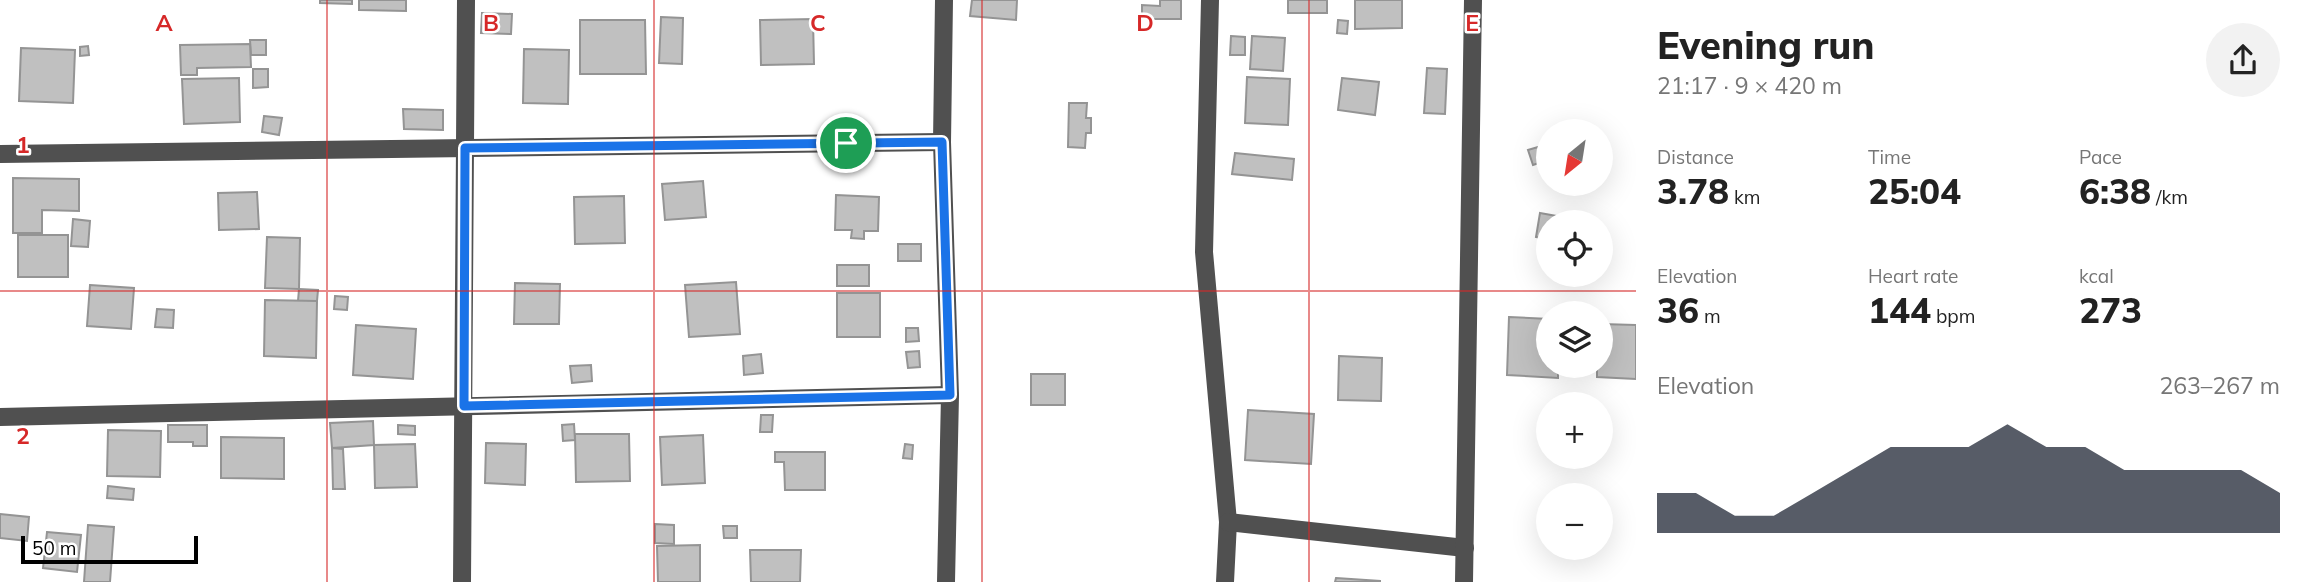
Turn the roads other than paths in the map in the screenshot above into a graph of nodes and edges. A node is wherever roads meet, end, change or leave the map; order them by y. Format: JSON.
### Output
{"nodes":[{"id":1,"x":466,"y":0,"type":"edge"},
{"id":2,"x":944,"y":0,"type":"edge"},
{"id":3,"x":1210,"y":0,"type":"edge"},
{"id":4,"x":1473,"y":0,"type":"edge"},
{"id":5,"x":942,"y":142,"type":"junction"},
{"id":6,"x":465,"y":148,"type":"junction"},
{"id":7,"x":0,"y":154,"type":"edge"},
{"id":8,"x":950,"y":395,"type":"junction"},
{"id":9,"x":464,"y":406,"type":"junction"},
{"id":10,"x":0,"y":417,"type":"edge"},
{"id":11,"x":1228,"y":522,"type":"junction"},
{"id":12,"x":1465,"y":548,"type":"junction"},
{"id":13,"x":462,"y":582,"type":"edge"},
{"id":14,"x":946,"y":582,"type":"edge"},
{"id":15,"x":1225,"y":582,"type":"edge"},
{"id":16,"x":1464,"y":582,"type":"edge"}],
"edges":[{"from":1,"to":6,"type":"street"},
{"from":2,"to":5,"type":"street"},
{"from":3,"to":11,"type":"street"},
{"from":4,"to":12,"type":"street"},
{"from":5,"to":6,"type":"street"},
{"from":5,"to":8,"type":"street"},
{"from":6,"to":7,"type":"street"},
{"from":6,"to":9,"type":"street"},
{"from":8,"to":9,"type":"street"},
{"from":8,"to":14,"type":"street"},
{"from":9,"to":10,"type":"street"},
{"from":9,"to":13,"type":"street"},
{"from":11,"to":12,"type":"street"},
{"from":11,"to":15,"type":"street"},
{"from":12,"to":16,"type":"street"}]}
